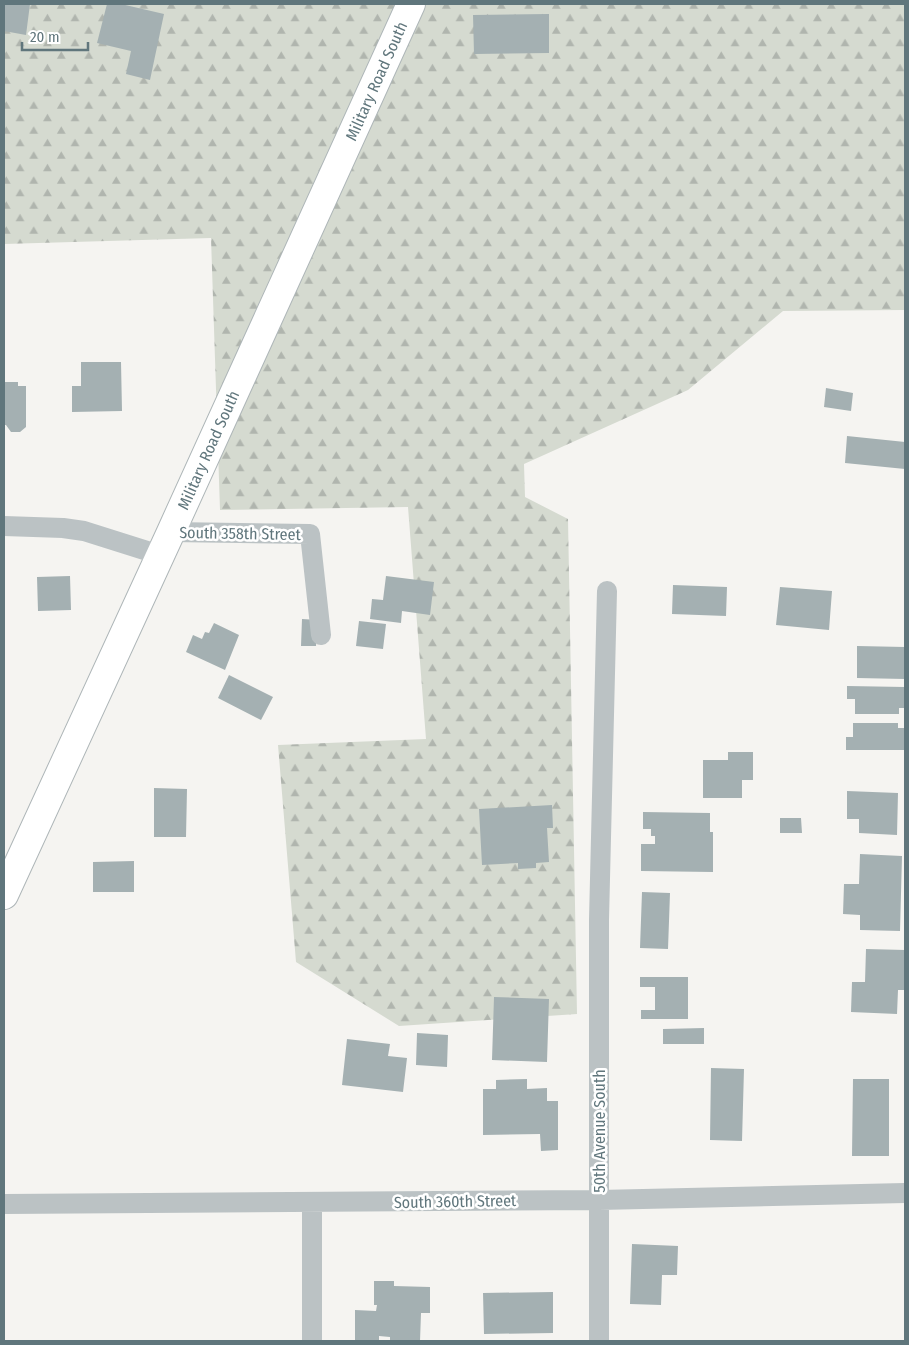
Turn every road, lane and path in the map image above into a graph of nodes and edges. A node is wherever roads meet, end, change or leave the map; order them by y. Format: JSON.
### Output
{"nodes":[{"id":1,"x":411,"y":4,"type":"edge"},
{"id":2,"x":4,"y":526,"type":"edge"},
{"id":3,"x":166,"y":544,"type":"junction"},
{"id":4,"x":606,"y":591,"type":"dead end"},
{"id":5,"x":321,"y":634,"type":"dead end"},
{"id":6,"x":4,"y":895,"type":"edge"},
{"id":7,"x":905,"y":1193,"type":"edge"},
{"id":8,"x":599,"y":1200,"type":"junction"},
{"id":9,"x":312,"y":1202,"type":"junction"},
{"id":10,"x":4,"y":1204,"type":"edge"},
{"id":11,"x":312,"y":1341,"type":"edge"},
{"id":12,"x":598,"y":1341,"type":"edge"}],
"edges":[{"from":1,"to":3,"type":"main road","name":"Military Road South"},
{"from":2,"to":3,"type":"street","name":"South 358th Street"},
{"from":3,"to":5,"type":"street","name":"South 358th Street"},
{"from":3,"to":6,"type":"main road","name":"Military Road South"},
{"from":4,"to":8,"type":"street","name":"50th Avenue South"},
{"from":7,"to":8,"type":"street","name":"South 360th Street"},
{"from":8,"to":9,"type":"street","name":"South 360th Street"},
{"from":8,"to":12,"type":"street","name":"50th Avenue South"},
{"from":9,"to":10,"type":"street","name":"South 360th Street"},
{"from":9,"to":11,"type":"street"}]}
